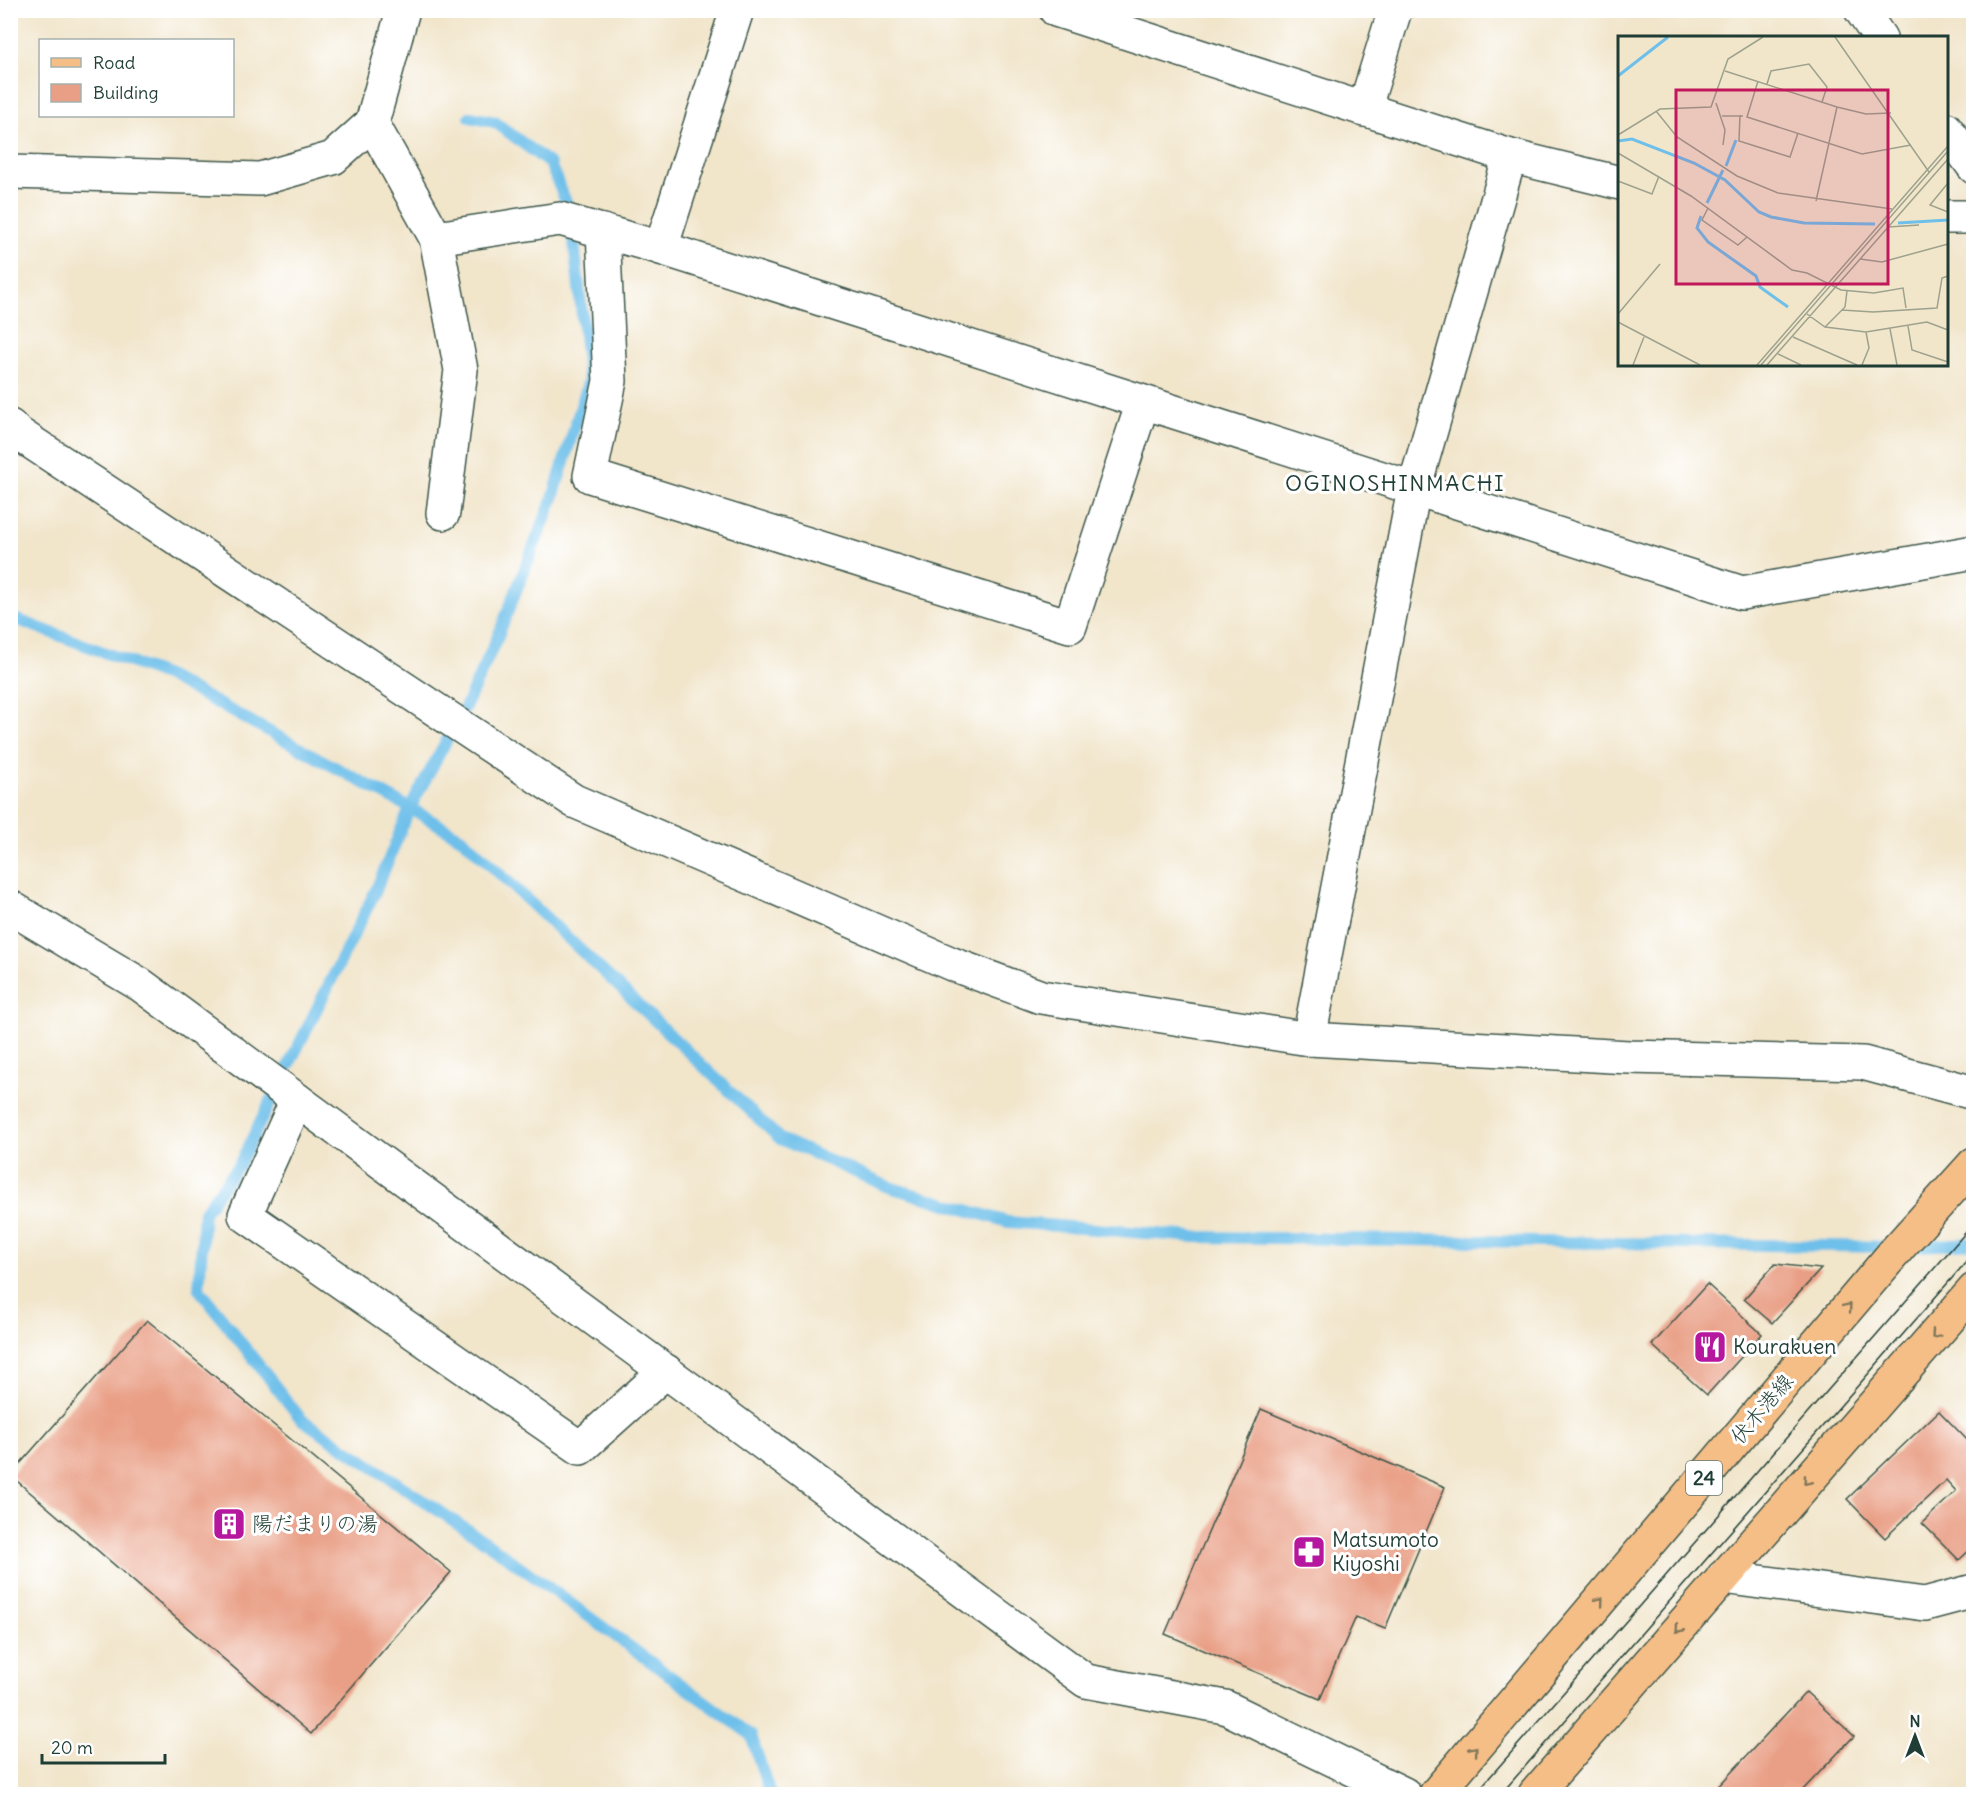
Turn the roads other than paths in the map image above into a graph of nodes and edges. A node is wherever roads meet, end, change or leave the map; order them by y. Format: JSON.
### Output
{"nodes":[{"id":1,"x":403,"y":10,"type":"edge"},
{"id":2,"x":736,"y":10,"type":"edge"},
{"id":3,"x":1056,"y":10,"type":"edge"},
{"id":4,"x":1395,"y":10,"type":"edge"},
{"id":5,"x":1861,"y":10,"type":"edge"},
{"id":6,"x":1879,"y":36,"type":"edge"},
{"id":7,"x":1364,"y":110,"type":"junction"},
{"id":8,"x":372,"y":123,"type":"junction"},
{"id":9,"x":1948,"y":130,"type":"edge"},
{"id":10,"x":1510,"y":156,"type":"junction"},
{"id":11,"x":1974,"y":167,"type":"edge"},
{"id":12,"x":10,"y":172,"type":"edge"},
{"id":13,"x":1618,"y":183,"type":"edge"},
{"id":14,"x":1948,"y":217,"type":"edge"},
{"id":15,"x":1974,"y":217,"type":"edge"},
{"id":16,"x":603,"y":231,"type":"junction"},
{"id":17,"x":436,"y":238,"type":"junction"},
{"id":18,"x":662,"y":248,"type":"junction"},
{"id":19,"x":1143,"y":402,"type":"junction"},
{"id":20,"x":10,"y":426,"type":"edge"},
{"id":21,"x":1414,"y":489,"type":"junction"},
{"id":22,"x":443,"y":513,"type":"dead end"},
{"id":23,"x":1974,"y":552,"type":"edge"},
{"id":24,"x":10,"y":907,"type":"edge"},
{"id":25,"x":1309,"y":1039,"type":"junction"},
{"id":26,"x":1974,"y":1093,"type":"edge"},
{"id":27,"x":297,"y":1100,"type":"junction"},
{"id":28,"x":1974,"y":1164,"type":"edge"},
{"id":29,"x":1974,"y":1290,"type":"edge"},
{"id":30,"x":666,"y":1371,"type":"junction"},
{"id":31,"x":1723,"y":1577,"type":"junction"},
{"id":32,"x":1974,"y":1591,"type":"edge"},
{"id":33,"x":1404,"y":1794,"type":"edge"},
{"id":34,"x":1436,"y":1794,"type":"edge"},
{"id":35,"x":1535,"y":1794,"type":"edge"}],
"edges":[{"from":1,"to":8,"type":"street"},
{"from":2,"to":18,"type":"street"},
{"from":3,"to":7,"type":"street"},
{"from":4,"to":7,"type":"street"},
{"from":5,"to":6,"type":"street"},
{"from":7,"to":10,"type":"street"},
{"from":8,"to":12,"type":"street"},
{"from":8,"to":17,"type":"street"},
{"from":9,"to":11,"type":"street"},
{"from":10,"to":13,"type":"street"},
{"from":10,"to":21,"type":"street"},
{"from":14,"to":15,"type":"street"},
{"from":16,"to":17,"type":"street"},
{"from":16,"to":18,"type":"street"},
{"from":16,"to":19,"type":"street"},
{"from":17,"to":22,"type":"street"},
{"from":18,"to":19,"type":"street"},
{"from":19,"to":21,"type":"street"},
{"from":20,"to":25,"type":"street"},
{"from":21,"to":23,"type":"street"},
{"from":21,"to":25,"type":"street"},
{"from":24,"to":27,"type":"street"},
{"from":25,"to":26,"type":"street"},
{"from":27,"to":30,"type":"street"},
{"from":27,"to":30,"type":"street"},
{"from":34,"to":28,"type":"main road","name":"伏木港線","number":"24","one_way":true},
{"from":29,"to":31,"type":"main road","one_way":true},
{"from":30,"to":33,"type":"street"},
{"from":31,"to":32,"type":"street"},
{"from":31,"to":35,"type":"main road","one_way":true}]}
